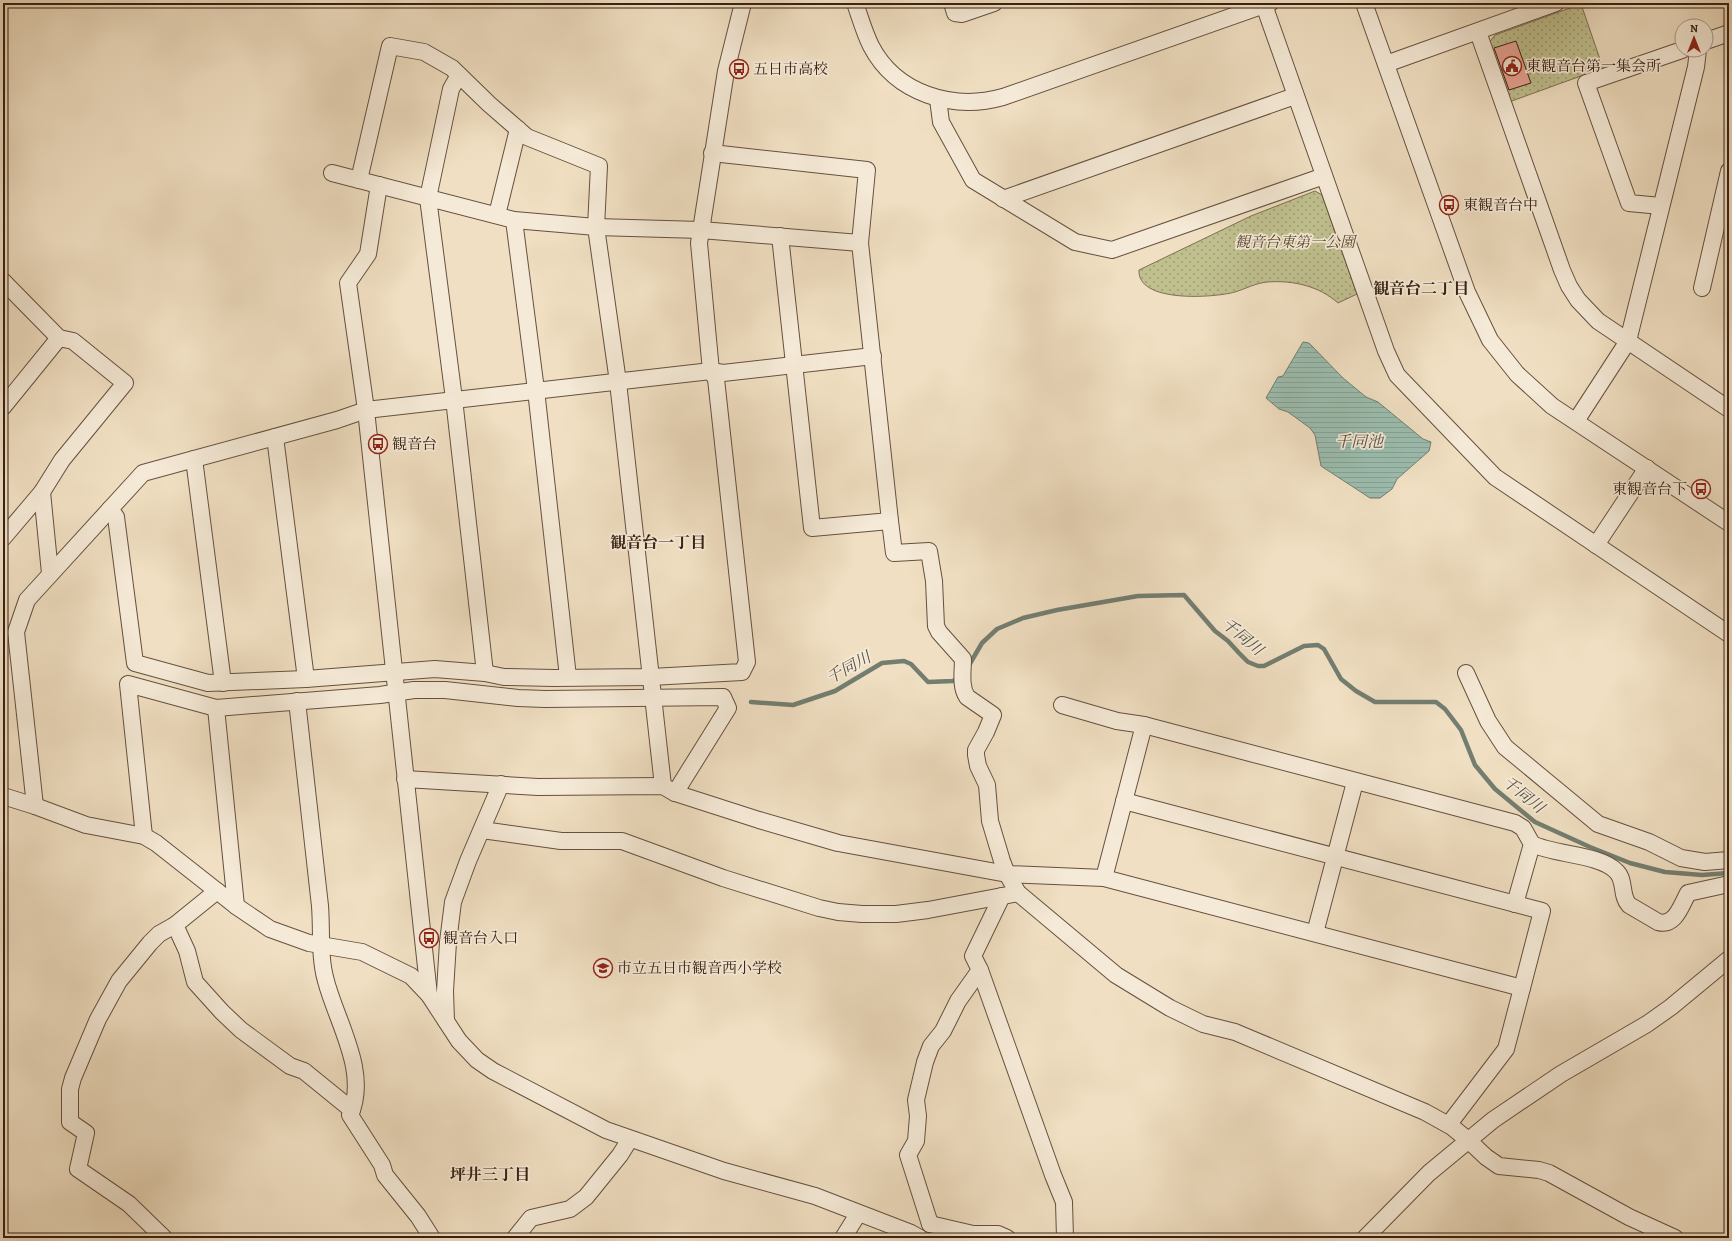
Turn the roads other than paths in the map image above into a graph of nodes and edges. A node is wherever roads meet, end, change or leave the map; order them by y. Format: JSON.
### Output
{"nodes":[{"id":1,"x":743,"y":3,"type":"edge"},
{"id":2,"x":854,"y":3,"type":"edge"},
{"id":3,"x":952,"y":3,"type":"edge"},
{"id":4,"x":994,"y":3,"type":"edge"},
{"id":5,"x":1364,"y":3,"type":"edge"},
{"id":6,"x":1556,"y":3,"type":"edge"},
{"id":7,"x":1267,"y":4,"type":"edge"},
{"id":8,"x":1478,"y":32,"type":"junction"},
{"id":9,"x":1729,"y":33,"type":"edge"},
{"id":10,"x":1714,"y":38,"type":"edge"},
{"id":11,"x":1674,"y":53,"type":"edge"},
{"id":12,"x":1697,"y":58,"type":"edge"},
{"id":13,"x":1386,"y":64,"type":"junction"},
{"id":14,"x":459,"y":75,"type":"junction"},
{"id":15,"x":1295,"y":96,"type":"junction"},
{"id":16,"x":938,"y":99,"type":"junction"},
{"id":17,"x":518,"y":129,"type":"junction"},
{"id":18,"x":712,"y":153,"type":"junction"},
{"id":19,"x":1729,"y":171,"type":"edge"},
{"id":20,"x":332,"y":173,"type":"dead end"},
{"id":21,"x":1324,"y":176,"type":"junction"},
{"id":22,"x":359,"y":180,"type":"junction"},
{"id":23,"x":378,"y":185,"type":"junction"},
{"id":24,"x":428,"y":198,"type":"junction"},
{"id":25,"x":1004,"y":199,"type":"junction"},
{"id":26,"x":1661,"y":206,"type":"junction"},
{"id":27,"x":497,"y":215,"type":"junction"},
{"id":28,"x":514,"y":220,"type":"junction"},
{"id":29,"x":596,"y":227,"type":"junction"},
{"id":30,"x":701,"y":230,"type":"junction"},
{"id":31,"x":780,"y":236,"type":"junction"},
{"id":32,"x":860,"y":243,"type":"junction"},
{"id":33,"x":3,"y":282,"type":"edge"},
{"id":34,"x":1702,"y":288,"type":"dead end"},
{"id":35,"x":58,"y":338,"type":"junction"},
{"id":36,"x":1628,"y":341,"type":"junction"},
{"id":37,"x":873,"y":356,"type":"junction"},
{"id":38,"x":795,"y":365,"type":"junction"},
{"id":39,"x":712,"y":371,"type":"junction"},
{"id":40,"x":618,"y":382,"type":"junction"},
{"id":41,"x":536,"y":390,"type":"junction"},
{"id":42,"x":454,"y":399,"type":"junction"},
{"id":43,"x":3,"y":407,"type":"edge"},
{"id":44,"x":1729,"y":409,"type":"edge"},
{"id":45,"x":366,"y":410,"type":"junction"},
{"id":46,"x":1576,"y":421,"type":"junction"},
{"id":47,"x":275,"y":437,"type":"junction"},
{"id":48,"x":194,"y":459,"type":"junction"},
{"id":49,"x":1647,"y":468,"type":"junction"},
{"id":50,"x":42,"y":492,"type":"junction"},
{"id":51,"x":110,"y":509,"type":"junction"},
{"id":52,"x":890,"y":521,"type":"junction"},
{"id":53,"x":1729,"y":523,"type":"edge"},
{"id":54,"x":3,"y":538,"type":"edge"},
{"id":55,"x":1596,"y":545,"type":"junction"},
{"id":56,"x":50,"y":573,"type":"junction"},
{"id":57,"x":1729,"y":634,"type":"edge"},
{"id":58,"x":393,"y":672,"type":"junction"},
{"id":59,"x":485,"y":673,"type":"junction"},
{"id":60,"x":1466,"y":673,"type":"dead end"},
{"id":61,"x":651,"y":676,"type":"junction"},
{"id":62,"x":568,"y":677,"type":"junction"},
{"id":63,"x":306,"y":679,"type":"junction"},
{"id":64,"x":224,"y":683,"type":"junction"},
{"id":65,"x":396,"y":691,"type":"junction"},
{"id":66,"x":653,"y":698,"type":"junction"},
{"id":67,"x":297,"y":701,"type":"junction"},
{"id":68,"x":1062,"y":705,"type":"dead end"},
{"id":69,"x":216,"y":708,"type":"junction"},
{"id":70,"x":1144,"y":725,"type":"junction"},
{"id":71,"x":405,"y":779,"type":"junction"},
{"id":72,"x":1355,"y":782,"type":"junction"},
{"id":73,"x":502,"y":784,"type":"junction"},
{"id":74,"x":669,"y":789,"type":"junction"},
{"id":75,"x":3,"y":796,"type":"edge"},
{"id":76,"x":1124,"y":801,"type":"junction"},
{"id":77,"x":36,"y":806,"type":"junction"},
{"id":78,"x":482,"y":830,"type":"junction"},
{"id":79,"x":144,"y":836,"type":"junction"},
{"id":80,"x":1532,"y":844,"type":"junction"},
{"id":81,"x":1336,"y":858,"type":"junction"},
{"id":82,"x":1729,"y":860,"type":"edge"},
{"id":83,"x":1007,"y":874,"type":"junction"},
{"id":84,"x":1104,"y":878,"type":"junction"},
{"id":85,"x":1729,"y":884,"type":"edge"},
{"id":86,"x":217,"y":891,"type":"junction"},
{"id":87,"x":1018,"y":893,"type":"junction"},
{"id":88,"x":1002,"y":896,"type":"junction"},
{"id":89,"x":1515,"y":904,"type":"junction"},
{"id":90,"x":236,"y":906,"type":"junction"},
{"id":91,"x":175,"y":925,"type":"junction"},
{"id":92,"x":1315,"y":933,"type":"junction"},
{"id":93,"x":322,"y":944,"type":"junction"},
{"id":94,"x":1729,"y":959,"type":"edge"},
{"id":95,"x":980,"y":970,"type":"junction"},
{"id":96,"x":1522,"y":988,"type":"junction"},
{"id":97,"x":429,"y":995,"type":"junction"},
{"id":98,"x":446,"y":1023,"type":"junction"},
{"id":99,"x":352,"y":1110,"type":"junction"},
{"id":100,"x":1449,"y":1124,"type":"junction"},
{"id":101,"x":630,"y":1139,"type":"junction"},
{"id":102,"x":1468,"y":1140,"type":"junction"},
{"id":103,"x":858,"y":1214,"type":"junction"},
{"id":104,"x":930,"y":1224,"type":"junction"},
{"id":105,"x":918,"y":1237,"type":"edge"},
{"id":106,"x":164,"y":1238,"type":"edge"},
{"id":107,"x":432,"y":1238,"type":"edge"},
{"id":108,"x":515,"y":1238,"type":"edge"},
{"id":109,"x":843,"y":1238,"type":"edge"},
{"id":110,"x":1007,"y":1238,"type":"edge"},
{"id":111,"x":1065,"y":1238,"type":"edge"},
{"id":112,"x":1365,"y":1238,"type":"edge"},
{"id":113,"x":1673,"y":1238,"type":"edge"}],
"edges":[{"from":1,"to":18,"type":"street"},
{"from":2,"to":16,"type":"street"},
{"from":3,"to":4,"type":"street"},
{"from":5,"to":13,"type":"street"},
{"from":6,"to":8,"type":"street"},
{"from":7,"to":15,"type":"street"},
{"from":7,"to":16,"type":"street"},
{"from":8,"to":13,"type":"street"},
{"from":8,"to":36,"type":"street"},
{"from":9,"to":10,"type":"street"},
{"from":11,"to":26,"type":"street"},
{"from":12,"to":26,"type":"street"},
{"from":13,"to":46,"type":"street"},
{"from":14,"to":17,"type":"street"},
{"from":14,"to":22,"type":"street"},
{"from":14,"to":24,"type":"street"},
{"from":15,"to":21,"type":"street"},
{"from":15,"to":25,"type":"street"},
{"from":16,"to":25,"type":"street"},
{"from":17,"to":27,"type":"street"},
{"from":17,"to":29,"type":"street"},
{"from":18,"to":30,"type":"street"},
{"from":18,"to":32,"type":"street"},
{"from":19,"to":34,"type":"street"},
{"from":20,"to":22,"type":"street"},
{"from":21,"to":25,"type":"street"},
{"from":21,"to":55,"type":"street"},
{"from":22,"to":23,"type":"street"},
{"from":23,"to":24,"type":"street"},
{"from":23,"to":45,"type":"street"},
{"from":24,"to":27,"type":"street"},
{"from":24,"to":42,"type":"street"},
{"from":26,"to":36,"type":"street"},
{"from":27,"to":28,"type":"street"},
{"from":28,"to":29,"type":"street"},
{"from":28,"to":41,"type":"street"},
{"from":29,"to":30,"type":"street"},
{"from":29,"to":40,"type":"street"},
{"from":30,"to":31,"type":"street"},
{"from":30,"to":39,"type":"street"},
{"from":31,"to":32,"type":"street"},
{"from":31,"to":38,"type":"street"},
{"from":32,"to":37,"type":"street"},
{"from":33,"to":35,"type":"street"},
{"from":35,"to":43,"type":"street"},
{"from":35,"to":50,"type":"street"},
{"from":36,"to":44,"type":"street"},
{"from":36,"to":46,"type":"street"},
{"from":37,"to":38,"type":"street"},
{"from":37,"to":52,"type":"street"},
{"from":38,"to":39,"type":"street"},
{"from":38,"to":52,"type":"street"},
{"from":39,"to":40,"type":"street"},
{"from":39,"to":61,"type":"street"},
{"from":40,"to":41,"type":"street"},
{"from":40,"to":61,"type":"street"},
{"from":41,"to":42,"type":"street"},
{"from":41,"to":62,"type":"street"},
{"from":42,"to":45,"type":"street"},
{"from":42,"to":59,"type":"street"},
{"from":45,"to":47,"type":"street"},
{"from":45,"to":58,"type":"street"},
{"from":46,"to":49,"type":"street"},
{"from":47,"to":48,"type":"street"},
{"from":47,"to":63,"type":"street"},
{"from":48,"to":51,"type":"street"},
{"from":48,"to":64,"type":"street"},
{"from":49,"to":53,"type":"street"},
{"from":49,"to":55,"type":"street"},
{"from":50,"to":54,"type":"street"},
{"from":50,"to":56,"type":"street"},
{"from":51,"to":56,"type":"street"},
{"from":51,"to":64,"type":"street"},
{"from":52,"to":83,"type":"street"},
{"from":55,"to":57,"type":"street"},
{"from":56,"to":77,"type":"street"},
{"from":58,"to":59,"type":"street"},
{"from":58,"to":63,"type":"street"},
{"from":58,"to":65,"type":"street"},
{"from":59,"to":62,"type":"street"},
{"from":60,"to":82,"type":"street"},
{"from":61,"to":62,"type":"street"},
{"from":61,"to":66,"type":"street"},
{"from":63,"to":64,"type":"street"},
{"from":65,"to":66,"type":"street"},
{"from":65,"to":67,"type":"street"},
{"from":65,"to":71,"type":"street"},
{"from":66,"to":74,"type":"street"},
{"from":66,"to":74,"type":"street"},
{"from":67,"to":69,"type":"street"},
{"from":67,"to":93,"type":"street"},
{"from":68,"to":70,"type":"street"},
{"from":69,"to":79,"type":"street"},
{"from":69,"to":90,"type":"street"},
{"from":70,"to":72,"type":"street"},
{"from":70,"to":76,"type":"street"},
{"from":71,"to":73,"type":"street"},
{"from":71,"to":97,"type":"street"},
{"from":72,"to":80,"type":"street"},
{"from":72,"to":81,"type":"street"},
{"from":73,"to":74,"type":"street"},
{"from":73,"to":78,"type":"street"},
{"from":74,"to":83,"type":"street"},
{"from":75,"to":77,"type":"street"},
{"from":76,"to":81,"type":"street"},
{"from":76,"to":84,"type":"street"},
{"from":77,"to":79,"type":"street"},
{"from":78,"to":88,"type":"street"},
{"from":78,"to":98,"type":"street"},
{"from":79,"to":86,"type":"street"},
{"from":80,"to":85,"type":"street"},
{"from":80,"to":89,"type":"street"},
{"from":81,"to":89,"type":"street"},
{"from":81,"to":92,"type":"street"},
{"from":83,"to":84,"type":"street"},
{"from":83,"to":87,"type":"street"},
{"from":84,"to":92,"type":"street"},
{"from":86,"to":90,"type":"street"},
{"from":86,"to":91,"type":"street"},
{"from":87,"to":88,"type":"street"},
{"from":87,"to":100,"type":"street"},
{"from":88,"to":95,"type":"street"},
{"from":89,"to":96,"type":"street"},
{"from":90,"to":93,"type":"street"},
{"from":91,"to":99,"type":"street"},
{"from":91,"to":106,"type":"street"},
{"from":92,"to":96,"type":"street"},
{"from":93,"to":97,"type":"street"},
{"from":93,"to":99,"type":"street"},
{"from":94,"to":102,"type":"street"},
{"from":95,"to":104,"type":"street"},
{"from":95,"to":111,"type":"street"},
{"from":96,"to":100,"type":"street"},
{"from":97,"to":98,"type":"street"},
{"from":98,"to":101,"type":"street"},
{"from":99,"to":107,"type":"street"},
{"from":100,"to":102,"type":"street"},
{"from":101,"to":103,"type":"street"},
{"from":101,"to":108,"type":"street"},
{"from":102,"to":112,"type":"street"},
{"from":102,"to":113,"type":"street"},
{"from":103,"to":105,"type":"street"},
{"from":103,"to":109,"type":"street"},
{"from":104,"to":105,"type":"street"},
{"from":104,"to":110,"type":"street"}]}
